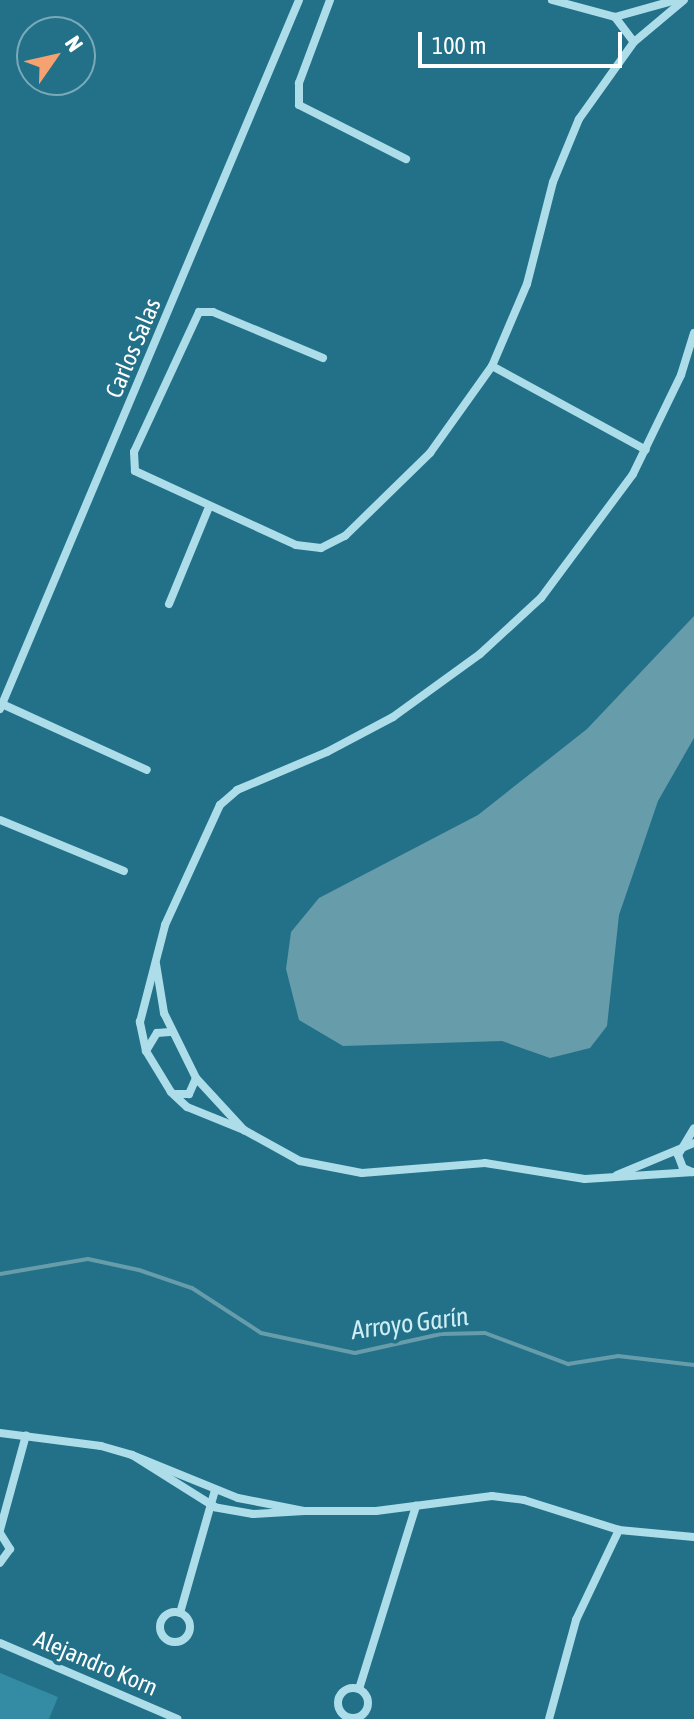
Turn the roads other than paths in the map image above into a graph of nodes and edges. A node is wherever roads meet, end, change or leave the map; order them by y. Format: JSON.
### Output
{"nodes":[{"id":1,"x":299,"y":0,"type":"edge"},
{"id":2,"x":330,"y":0,"type":"edge"},
{"id":3,"x":552,"y":0,"type":"edge"},
{"id":4,"x":676,"y":0,"type":"edge"},
{"id":5,"x":684,"y":0,"type":"edge"},
{"id":6,"x":615,"y":17,"type":"junction"},
{"id":7,"x":634,"y":42,"type":"junction"},
{"id":8,"x":406,"y":159,"type":"dead end"},
{"id":9,"x":694,"y":333,"type":"edge"},
{"id":10,"x":323,"y":358,"type":"dead end"},
{"id":11,"x":492,"y":366,"type":"junction"},
{"id":12,"x":646,"y":450,"type":"junction"},
{"id":13,"x":209,"y":507,"type":"junction"},
{"id":14,"x":169,"y":604,"type":"dead end"},
{"id":15,"x":1,"y":706,"type":"edge"},
{"id":16,"x":147,"y":770,"type":"dead end"},
{"id":17,"x":0,"y":820,"type":"edge"},
{"id":18,"x":124,"y":871,"type":"dead end"},
{"id":19,"x":156,"y":958,"type":"junction"},
{"id":20,"x":170,"y":1032,"type":"junction"},
{"id":21,"x":146,"y":1051,"type":"junction"},
{"id":22,"x":196,"y":1078,"type":"junction"},
{"id":23,"x":171,"y":1092,"type":"junction"},
{"id":24,"x":694,"y":1128,"type":"edge"},
{"id":25,"x":244,"y":1130,"type":"junction"},
{"id":26,"x":694,"y":1143,"type":"edge"},
{"id":27,"x":680,"y":1148,"type":"junction"},
{"id":28,"x":693,"y":1172,"type":"edge"},
{"id":29,"x":609,"y":1179,"type":"junction"},
{"id":30,"x":0,"y":1433,"type":"edge"},
{"id":31,"x":26,"y":1435,"type":"junction"},
{"id":32,"x":132,"y":1455,"type":"junction"},
{"id":33,"x":215,"y":1490,"type":"junction"},
{"id":34,"x":211,"y":1505,"type":"junction"},
{"id":35,"x":416,"y":1506,"type":"junction"},
{"id":36,"x":304,"y":1511,"type":"junction"},
{"id":37,"x":619,"y":1530,"type":"junction"},
{"id":38,"x":0,"y":1532,"type":"edge"},
{"id":39,"x":694,"y":1537,"type":"edge"},
{"id":40,"x":0,"y":1563,"type":"edge"},
{"id":41,"x":180,"y":1613,"type":"dead end"},
{"id":42,"x":0,"y":1643,"type":"edge"},
{"id":43,"x":359,"y":1689,"type":"dead end"},
{"id":44,"x":177,"y":1719,"type":"edge"},
{"id":45,"x":549,"y":1719,"type":"edge"}],
"edges":[{"from":1,"to":15,"type":"street","name":"Carlos Salas"},
{"from":2,"to":8,"type":"street"},
{"from":3,"to":6,"type":"street"},
{"from":4,"to":6,"type":"street"},
{"from":5,"to":7,"type":"street"},
{"from":6,"to":7,"type":"street"},
{"from":7,"to":11,"type":"street"},
{"from":9,"to":12,"type":"street"},
{"from":10,"to":13,"type":"street"},
{"from":11,"to":12,"type":"street"},
{"from":11,"to":13,"type":"street"},
{"from":12,"to":19,"type":"street"},
{"from":13,"to":14,"type":"street"},
{"from":15,"to":16,"type":"street"},
{"from":17,"to":18,"type":"street"},
{"from":19,"to":20,"type":"street"},
{"from":19,"to":21,"type":"street"},
{"from":20,"to":21,"type":"street"},
{"from":20,"to":22,"type":"street"},
{"from":21,"to":23,"type":"street"},
{"from":22,"to":23,"type":"street"},
{"from":22,"to":25,"type":"street"},
{"from":23,"to":25,"type":"street"},
{"from":24,"to":27,"type":"street"},
{"from":25,"to":29,"type":"street"},
{"from":26,"to":27,"type":"street"},
{"from":27,"to":28,"type":"street"},
{"from":27,"to":29,"type":"street"},
{"from":28,"to":29,"type":"street"},
{"from":30,"to":31,"type":"street"},
{"from":31,"to":32,"type":"street"},
{"from":31,"to":38,"type":"street"},
{"from":32,"to":33,"type":"street"},
{"from":32,"to":34,"type":"street"},
{"from":33,"to":34,"type":"street"},
{"from":33,"to":36,"type":"street"},
{"from":34,"to":36,"type":"street"},
{"from":34,"to":41,"type":"street"},
{"from":35,"to":36,"type":"street"},
{"from":35,"to":37,"type":"street"},
{"from":35,"to":43,"type":"street"},
{"from":37,"to":39,"type":"street"},
{"from":37,"to":45,"type":"street"},
{"from":38,"to":40,"type":"street"},
{"from":42,"to":44,"type":"street","name":"Alejandro Korn"}]}
